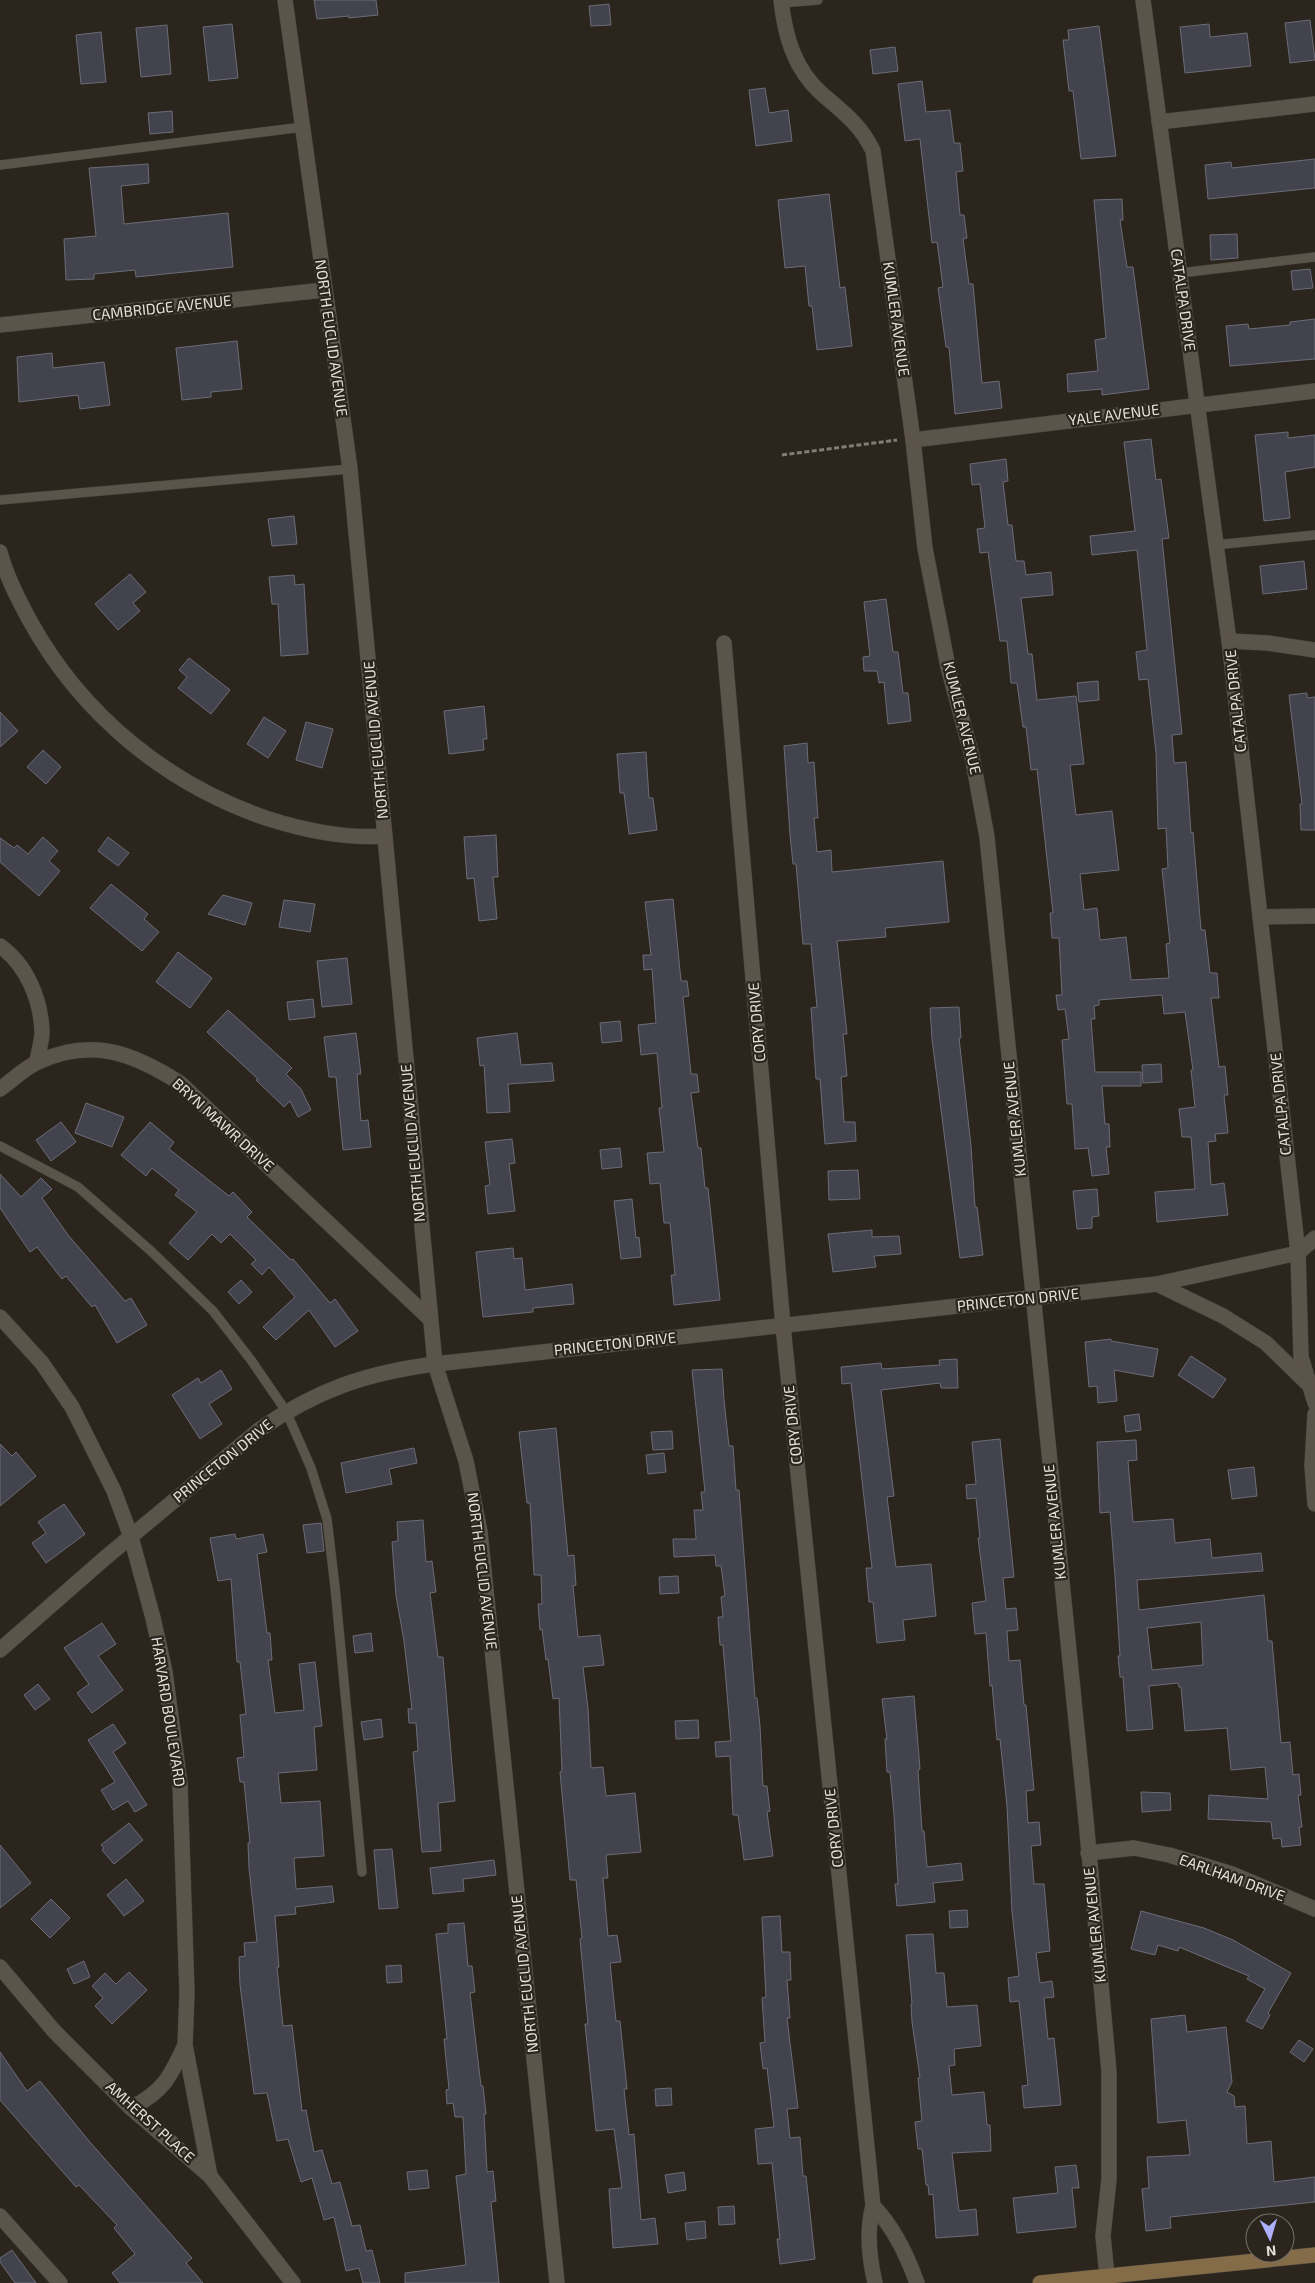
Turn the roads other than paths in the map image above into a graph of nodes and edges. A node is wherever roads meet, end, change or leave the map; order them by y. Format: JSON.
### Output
{"nodes":[{"id":1,"x":285,"y":0,"type":"edge"},
{"id":2,"x":818,"y":0,"type":"edge"},
{"id":3,"x":1142,"y":0,"type":"edge"},
{"id":4,"x":781,"y":2,"type":"edge"},
{"id":5,"x":1315,"y":104,"type":"edge"},
{"id":6,"x":1159,"y":122,"type":"junction"},
{"id":7,"x":303,"y":127,"type":"junction"},
{"id":8,"x":0,"y":165,"type":"edge"},
{"id":9,"x":1315,"y":257,"type":"edge"},
{"id":10,"x":1180,"y":273,"type":"junction"},
{"id":11,"x":324,"y":290,"type":"junction"},
{"id":12,"x":0,"y":325,"type":"edge"},
{"id":13,"x":1315,"y":391,"type":"edge"},
{"id":14,"x":1197,"y":404,"type":"junction"},
{"id":15,"x":913,"y":440,"type":"junction"},
{"id":16,"x":350,"y":469,"type":"junction"},
{"id":17,"x":0,"y":500,"type":"edge"},
{"id":18,"x":1315,"y":535,"type":"edge"},
{"id":19,"x":1215,"y":545,"type":"junction"},
{"id":20,"x":0,"y":552,"type":"edge"},
{"id":21,"x":1229,"y":641,"type":"junction"},
{"id":22,"x":724,"y":643,"type":"dead end"},
{"id":23,"x":1315,"y":650,"type":"edge"},
{"id":24,"x":385,"y":836,"type":"junction"},
{"id":25,"x":1315,"y":916,"type":"edge"},
{"id":26,"x":1260,"y":917,"type":"junction"},
{"id":27,"x":0,"y":946,"type":"edge"},
{"id":28,"x":36,"y":1062,"type":"junction"},
{"id":29,"x":0,"y":1090,"type":"edge"},
{"id":30,"x":0,"y":1146,"type":"edge"},
{"id":31,"x":1315,"y":1238,"type":"edge"},
{"id":32,"x":1298,"y":1254,"type":"junction"},
{"id":33,"x":1157,"y":1284,"type":"junction"},
{"id":34,"x":1033,"y":1298,"type":"junction"},
{"id":35,"x":0,"y":1317,"type":"edge"},
{"id":36,"x":430,"y":1319,"type":"junction"},
{"id":37,"x":783,"y":1326,"type":"junction"},
{"id":38,"x":435,"y":1364,"type":"junction"},
{"id":39,"x":1308,"y":1385,"type":"junction"},
{"id":40,"x":1315,"y":1403,"type":"edge"},
{"id":41,"x":286,"y":1411,"type":"junction"},
{"id":42,"x":1315,"y":1414,"type":"edge"},
{"id":43,"x":1315,"y":1504,"type":"edge"},
{"id":44,"x":131,"y":1537,"type":"junction"},
{"id":45,"x":0,"y":1650,"type":"edge"},
{"id":46,"x":1088,"y":1853,"type":"junction"},
{"id":47,"x":362,"y":1872,"type":"dead end"},
{"id":48,"x":1315,"y":1909,"type":"edge"},
{"id":49,"x":0,"y":1968,"type":"edge"},
{"id":50,"x":185,"y":2045,"type":"junction"},
{"id":51,"x":131,"y":2108,"type":"junction"},
{"id":52,"x":210,"y":2176,"type":"junction"},
{"id":53,"x":872,"y":2206,"type":"junction"},
{"id":54,"x":0,"y":2216,"type":"edge"},
{"id":55,"x":1315,"y":2255,"type":"edge"},
{"id":56,"x":1107,"y":2276,"type":"junction"},
{"id":57,"x":60,"y":2283,"type":"edge"},
{"id":58,"x":293,"y":2283,"type":"edge"},
{"id":59,"x":557,"y":2283,"type":"edge"},
{"id":60,"x":875,"y":2283,"type":"edge"},
{"id":61,"x":917,"y":2283,"type":"edge"},
{"id":62,"x":1040,"y":2283,"type":"edge"}],
"edges":[{"from":1,"to":7,"type":"street","name":"NORTH EUCLID AVENUE"},
{"from":2,"to":4,"type":"lane"},
{"from":3,"to":6,"type":"street","name":"CATALPA DRIVE"},
{"from":4,"to":15,"type":"street","name":"KUMLER AVENUE"},
{"from":5,"to":6,"type":"street"},
{"from":6,"to":10,"type":"street","name":"CATALPA DRIVE"},
{"from":7,"to":8,"type":"lane"},
{"from":7,"to":11,"type":"street","name":"NORTH EUCLID AVENUE"},
{"from":9,"to":10,"type":"lane"},
{"from":10,"to":14,"type":"street","name":"CATALPA DRIVE"},
{"from":11,"to":12,"type":"street","name":"CAMBRIDGE AVENUE"},
{"from":11,"to":16,"type":"street","name":"NORTH EUCLID AVENUE"},
{"from":13,"to":14,"type":"street","name":"YALE AVENUE"},
{"from":14,"to":15,"type":"street","name":"YALE AVENUE"},
{"from":14,"to":19,"type":"street","name":"CATALPA DRIVE"},
{"from":15,"to":34,"type":"street","name":"KUMLER AVENUE"},
{"from":16,"to":17,"type":"lane"},
{"from":16,"to":24,"type":"street","name":"NORTH EUCLID AVENUE"},
{"from":18,"to":19,"type":"lane"},
{"from":19,"to":21,"type":"street","name":"CATALPA DRIVE"},
{"from":20,"to":24,"type":"street"},
{"from":21,"to":23,"type":"street"},
{"from":21,"to":26,"type":"street","name":"CATALPA DRIVE"},
{"from":22,"to":37,"type":"street","name":"CORY DRIVE"},
{"from":24,"to":36,"type":"street","name":"NORTH EUCLID AVENUE"},
{"from":25,"to":26,"type":"street"},
{"from":26,"to":32,"type":"street","name":"CATALPA DRIVE"},
{"from":27,"to":28,"type":"street"},
{"from":28,"to":29,"type":"street"},
{"from":28,"to":36,"type":"street","name":"BRYN MAWR DRIVE"},
{"from":30,"to":41,"type":"lane"},
{"from":31,"to":32,"type":"street"},
{"from":32,"to":33,"type":"street","name":"PRINCETON DRIVE"},
{"from":32,"to":39,"type":"street","name":"CATALPA DRIVE"},
{"from":33,"to":34,"type":"street","name":"PRINCETON DRIVE"},
{"from":33,"to":39,"type":"street"},
{"from":34,"to":37,"type":"street","name":"PRINCETON DRIVE"},
{"from":34,"to":46,"type":"street","name":"KUMLER AVENUE"},
{"from":35,"to":44,"type":"street","name":"HARVARD BOULEVARD"},
{"from":36,"to":38,"type":"street","name":"NORTH EUCLID AVENUE"},
{"from":37,"to":38,"type":"street","name":"PRINCETON DRIVE"},
{"from":37,"to":53,"type":"street","name":"CORY DRIVE"},
{"from":38,"to":41,"type":"street","name":"PRINCETON DRIVE"},
{"from":38,"to":59,"type":"street","name":"NORTH EUCLID AVENUE"},
{"from":39,"to":40,"type":"street","name":"CATALPA DRIVE"},
{"from":41,"to":44,"type":"street","name":"PRINCETON DRIVE"},
{"from":41,"to":47,"type":"lane"},
{"from":42,"to":43,"type":"street"},
{"from":44,"to":45,"type":"street","name":"PRINCETON DRIVE"},
{"from":44,"to":50,"type":"street","name":"HARVARD BOULEVARD"},
{"from":46,"to":48,"type":"street","name":"EARLHAM DRIVE"},
{"from":46,"to":56,"type":"street","name":"KUMLER AVENUE"},
{"from":49,"to":51,"type":"street","name":"AMHERST PLACE"},
{"from":50,"to":51,"type":"street"},
{"from":50,"to":52,"type":"street","name":"HARVARD BOULEVARD"},
{"from":51,"to":52,"type":"street","name":"AMHERST PLACE"},
{"from":52,"to":58,"type":"street","name":"AMHERST PLACE"},
{"from":53,"to":60,"type":"street","name":"CORY DRIVE"},
{"from":53,"to":61,"type":"street"},
{"from":54,"to":57,"type":"street"},
{"from":55,"to":56,"type":"street"},
{"from":56,"to":62,"type":"street"}]}
